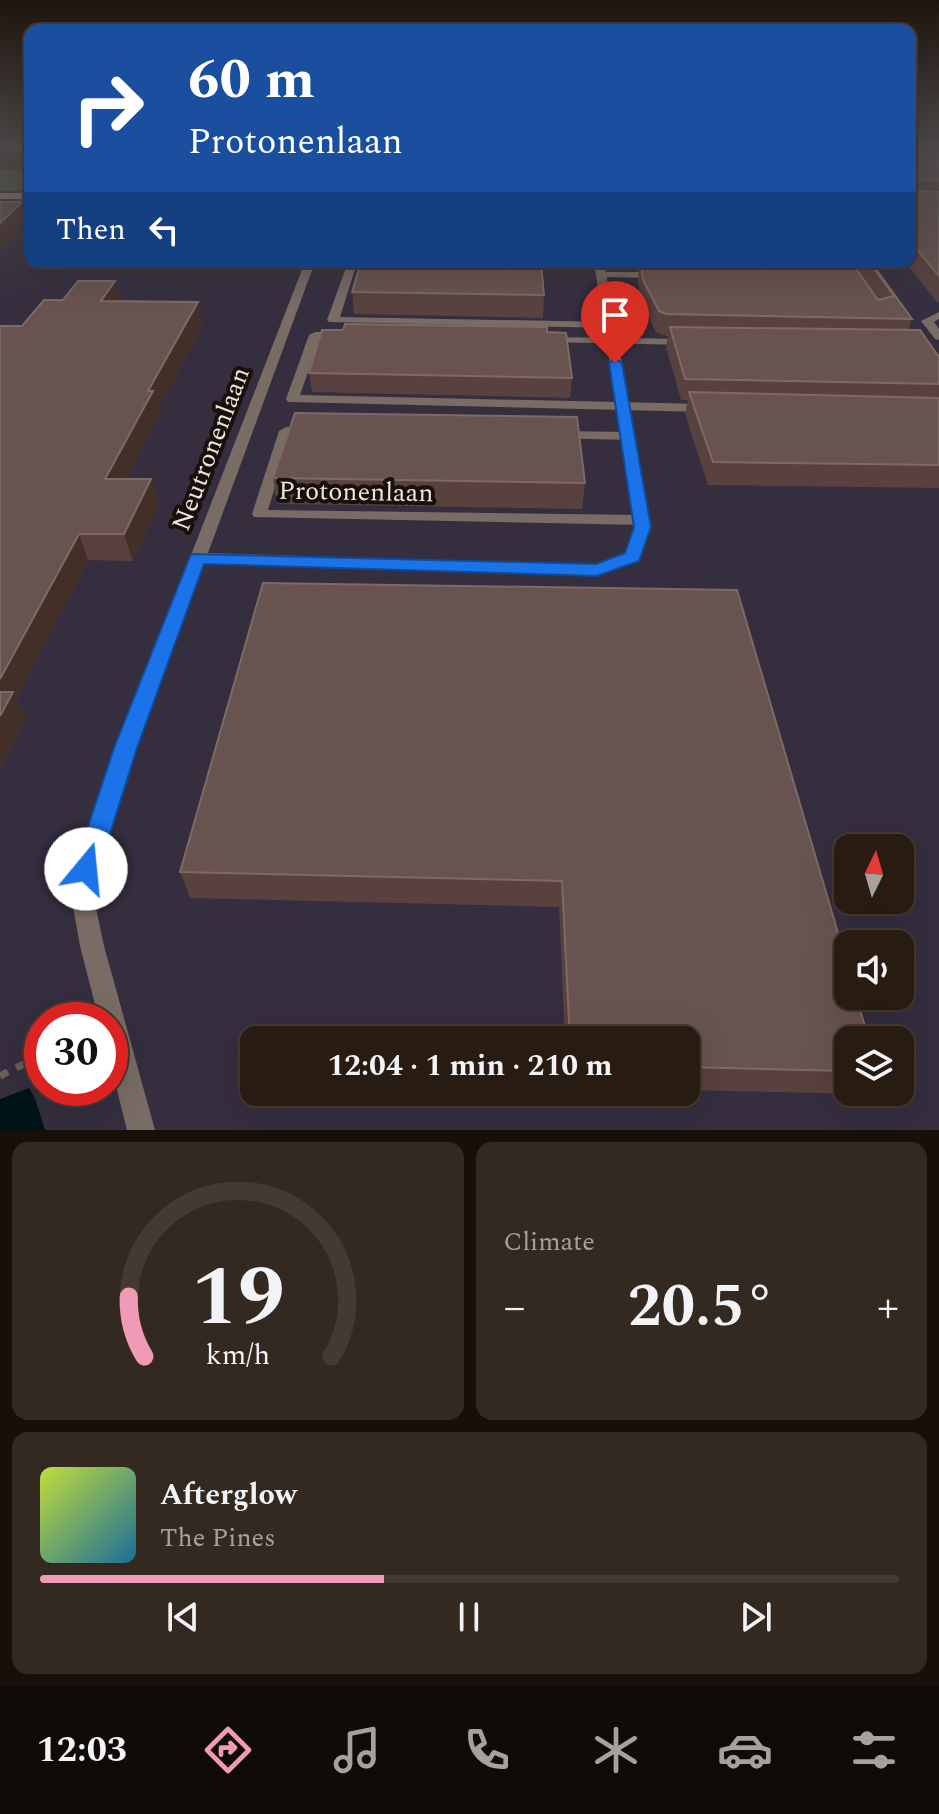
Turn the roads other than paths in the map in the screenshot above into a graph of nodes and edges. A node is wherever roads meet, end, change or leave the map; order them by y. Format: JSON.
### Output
{"nodes":[{"id":1,"x":308,"y":268,"type":"edge"},
{"id":2,"x":350,"y":268,"type":"edge"},
{"id":3,"x":600,"y":268,"type":"edge"},
{"id":4,"x":679,"y":275,"type":"edge"},
{"id":5,"x":939,"y":315,"type":"edge"},
{"id":6,"x":610,"y":333,"type":"junction"},
{"id":7,"x":362,"y":336,"type":"edge"},
{"id":8,"x":939,"y":337,"type":"edge"},
{"id":9,"x":534,"y":339,"type":"edge"},
{"id":10,"x":707,"y":342,"type":"edge"},
{"id":11,"x":623,"y":406,"type":"junction"},
{"id":12,"x":717,"y":408,"type":"edge"},
{"id":13,"x":333,"y":432,"type":"edge"},
{"id":14,"x":534,"y":434,"type":"edge"},
{"id":15,"x":628,"y":436,"type":"junction"},
{"id":16,"x":642,"y":520,"type":"junction"},
{"id":17,"x":197,"y":558,"type":"junction"},
{"id":18,"x":106,"y":1002,"type":"edge"},
{"id":19,"x":128,"y":1083,"type":"edge"},
{"id":20,"x":141,"y":1130,"type":"edge"}],
"edges":[{"from":1,"to":17,"type":"street","name":"Neutronenlaan"},
{"from":2,"to":6,"type":"street"},
{"from":3,"to":4,"type":"street"},
{"from":3,"to":6,"type":"street"},
{"from":5,"to":8,"type":"street"},
{"from":6,"to":9,"type":"street"},
{"from":6,"to":10,"type":"street"},
{"from":6,"to":11,"type":"street"},
{"from":7,"to":11,"type":"street"},
{"from":11,"to":12,"type":"street"},
{"from":11,"to":15,"type":"street"},
{"from":13,"to":16,"type":"street","name":"Protonenlaan"},
{"from":14,"to":15,"type":"street"},
{"from":15,"to":16,"type":"street"},
{"from":16,"to":17,"type":"street"},
{"from":17,"to":18,"type":"street","name":"Neutronenlaan"},
{"from":19,"to":20,"type":"street","name":"Neutronenlaan"}]}
